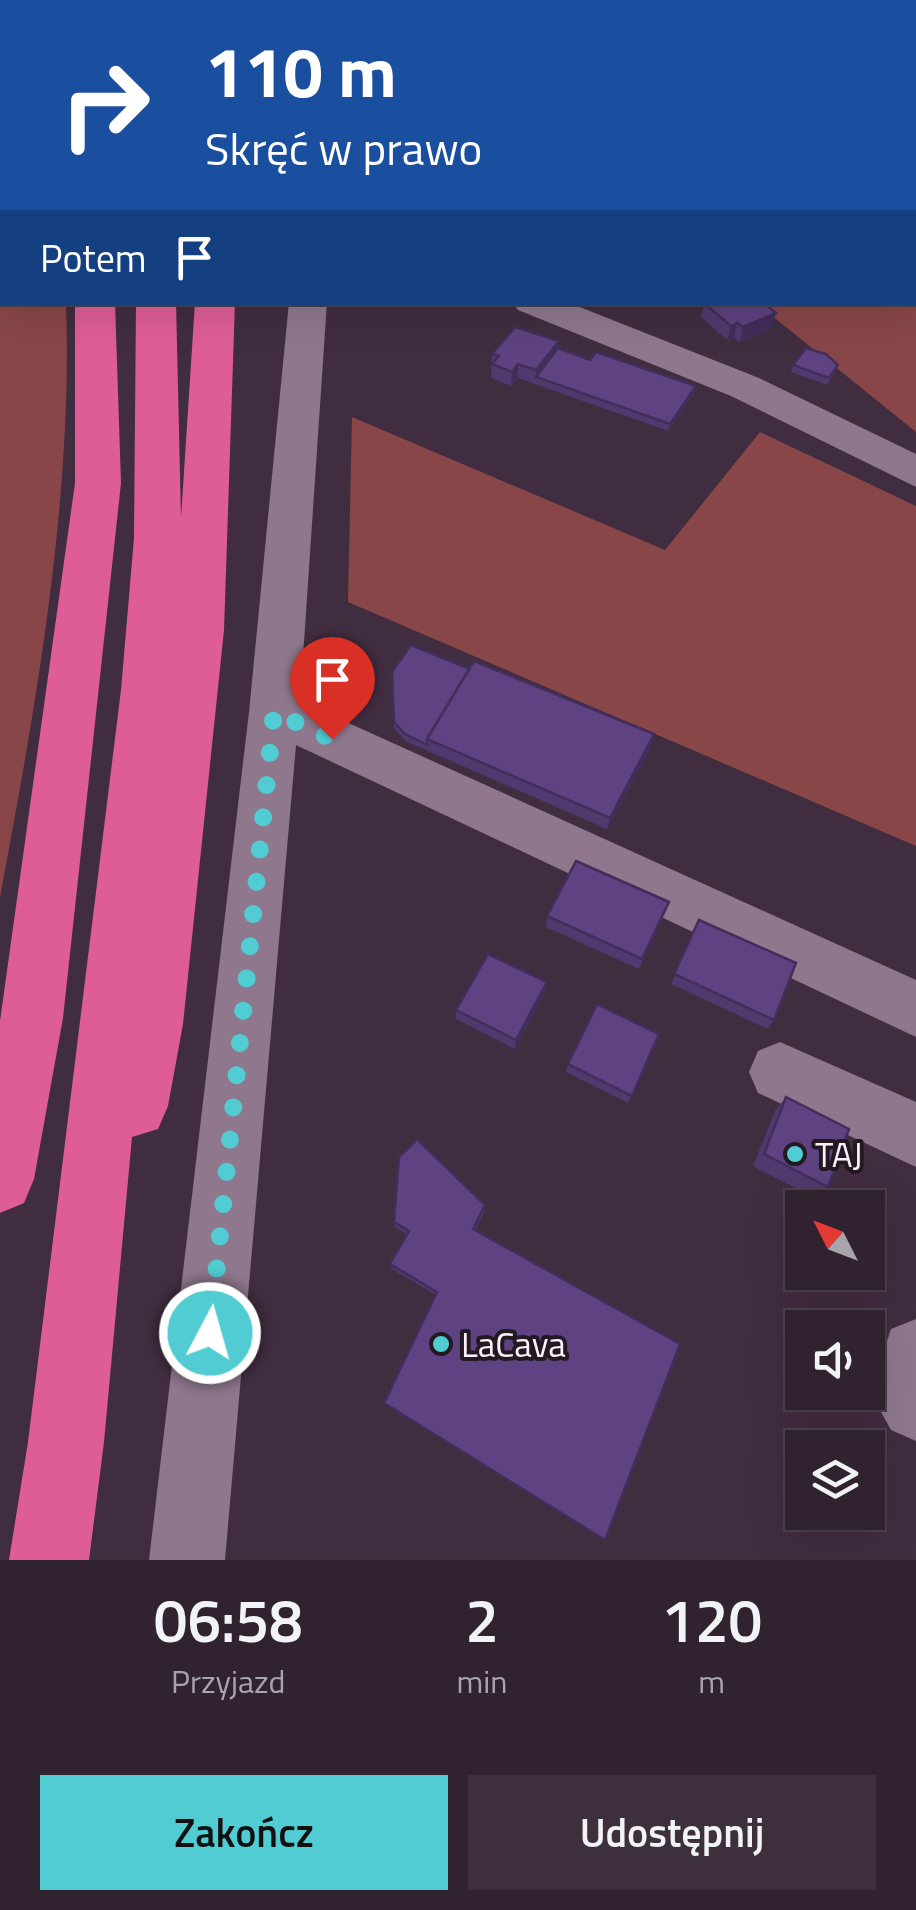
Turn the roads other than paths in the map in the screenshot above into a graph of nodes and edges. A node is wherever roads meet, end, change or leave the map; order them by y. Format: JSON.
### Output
{"nodes":[{"id":1,"x":95,"y":305,"type":"edge"},
{"id":2,"x":156,"y":305,"type":"edge"},
{"id":3,"x":215,"y":305,"type":"edge"},
{"id":4,"x":225,"y":305,"type":"edge"},
{"id":5,"x":308,"y":305,"type":"edge"},
{"id":6,"x":539,"y":305,"type":"edge"},
{"id":7,"x":213,"y":372,"type":"junction"},
{"id":8,"x":916,"y":472,"type":"edge"},
{"id":9,"x":274,"y":712,"type":"junction"},
{"id":10,"x":916,"y":1009,"type":"edge"},
{"id":11,"x":780,"y":1072,"type":"dead end"},
{"id":12,"x":916,"y":1135,"type":"edge"},
{"id":13,"x":0,"y":1179,"type":"edge"},
{"id":14,"x":916,"y":1354,"type":"edge"},
{"id":15,"x":916,"y":1405,"type":"edge"},
{"id":16,"x":66,"y":1442,"type":"junction"},
{"id":17,"x":49,"y":1560,"type":"edge"},
{"id":18,"x":187,"y":1560,"type":"edge"}],
"edges":[{"from":1,"to":13,"type":"highway"},
{"from":2,"to":16,"type":"highway"},
{"from":3,"to":7,"type":"highway"},
{"from":4,"to":7,"type":"highway"},
{"from":5,"to":9,"type":"street"},
{"from":6,"to":8,"type":"street"},
{"from":7,"to":16,"type":"highway"},
{"from":9,"to":10,"type":"street"},
{"from":9,"to":18,"type":"street"},
{"from":11,"to":12,"type":"street"},
{"from":14,"to":15,"type":"street"},
{"from":16,"to":17,"type":"highway"}]}
